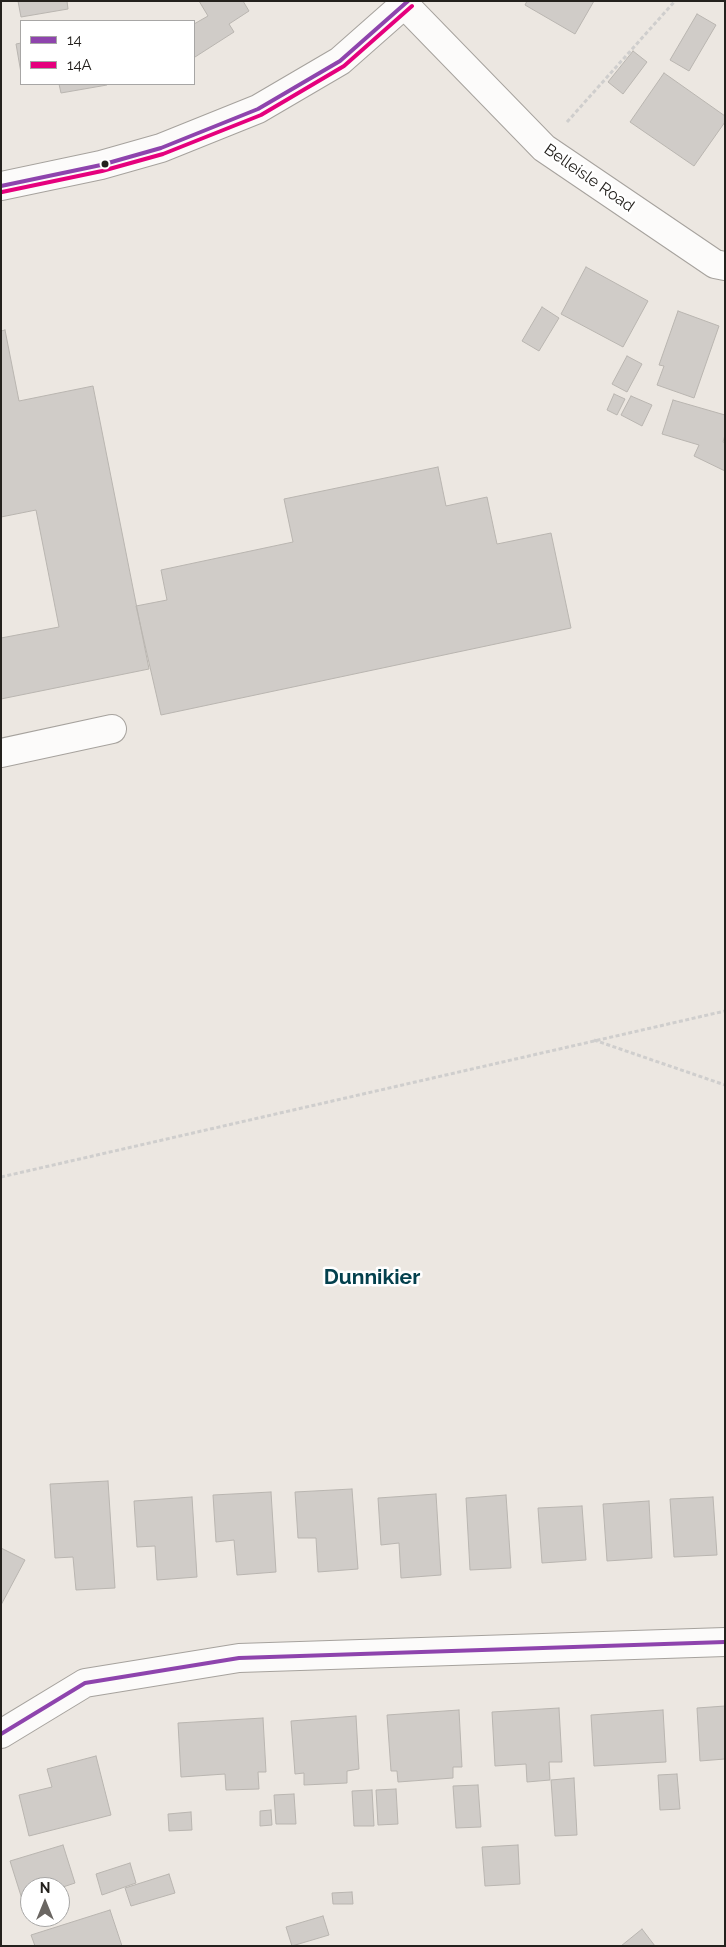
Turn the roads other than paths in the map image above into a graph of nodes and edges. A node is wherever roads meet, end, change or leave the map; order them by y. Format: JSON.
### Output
{"nodes":[{"id":1,"x":407,"y":3,"type":"edge"},
{"id":2,"x":1,"y":186,"type":"edge"},
{"id":3,"x":725,"y":266,"type":"edge"},
{"id":4,"x":112,"y":729,"type":"dead end"},
{"id":5,"x":1,"y":753,"type":"edge"},
{"id":6,"x":725,"y":1642,"type":"edge"},
{"id":7,"x":1,"y":1734,"type":"edge"}],
"edges":[{"from":1,"to":2,"type":"street"},
{"from":1,"to":3,"type":"street","name":"Belleisle Road"},
{"from":4,"to":5,"type":"street"},
{"from":6,"to":7,"type":"street"}]}
